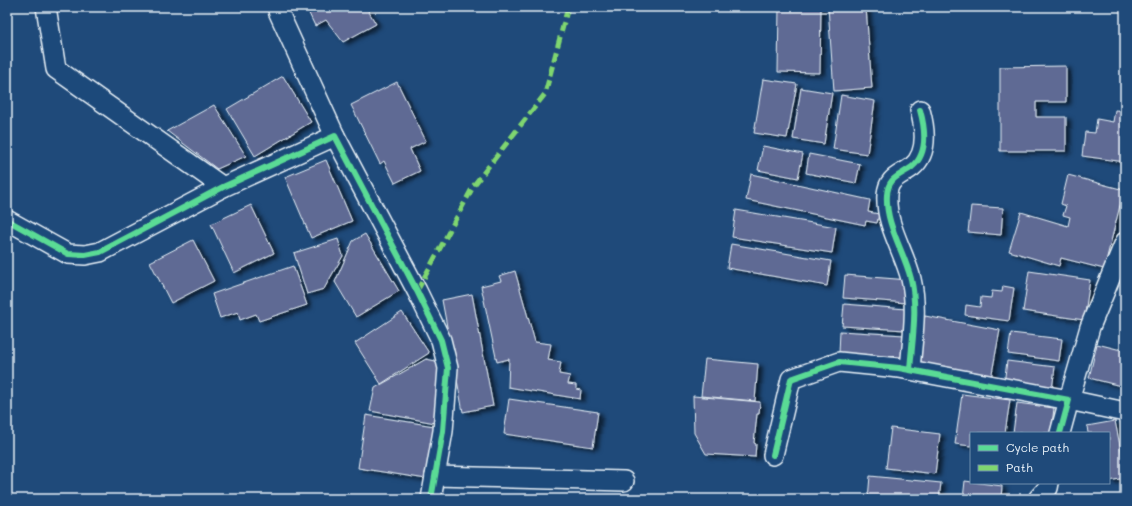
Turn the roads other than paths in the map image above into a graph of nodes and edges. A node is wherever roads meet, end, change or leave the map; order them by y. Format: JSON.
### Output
{"nodes":[{"id":1,"x":46,"y":7,"type":"edge"},
{"id":2,"x":278,"y":11,"type":"dead end"},
{"id":3,"x":920,"y":110,"type":"dead end"},
{"id":4,"x":335,"y":136,"type":"junction"},
{"id":5,"x":223,"y":187,"type":"junction"},
{"id":6,"x":7,"y":220,"type":"edge"},
{"id":7,"x":1125,"y":242,"type":"edge"},
{"id":8,"x":910,"y":370,"type":"junction"},
{"id":9,"x":1069,"y":400,"type":"junction"},
{"id":10,"x":1125,"y":412,"type":"edge"},
{"id":11,"x":1060,"y":432,"type":"edge"},
{"id":12,"x":773,"y":455,"type":"dead end"},
{"id":13,"x":435,"y":476,"type":"junction"},
{"id":14,"x":624,"y":481,"type":"dead end"},
{"id":15,"x":1049,"y":484,"type":"edge"},
{"id":16,"x":431,"y":499,"type":"edge"},
{"id":17,"x":1038,"y":499,"type":"edge"}],
"edges":[{"from":1,"to":5,"type":"street"},
{"from":2,"to":4,"type":"street"},
{"from":3,"to":8,"type":"street"},
{"from":4,"to":5,"type":"street"},
{"from":4,"to":13,"type":"street"},
{"from":5,"to":6,"type":"street"},
{"from":7,"to":9,"type":"street"},
{"from":8,"to":9,"type":"street"},
{"from":8,"to":12,"type":"street"},
{"from":9,"to":10,"type":"street"},
{"from":9,"to":11,"type":"street"},
{"from":13,"to":14,"type":"street"},
{"from":13,"to":16,"type":"street"},
{"from":15,"to":17,"type":"street"}]}
